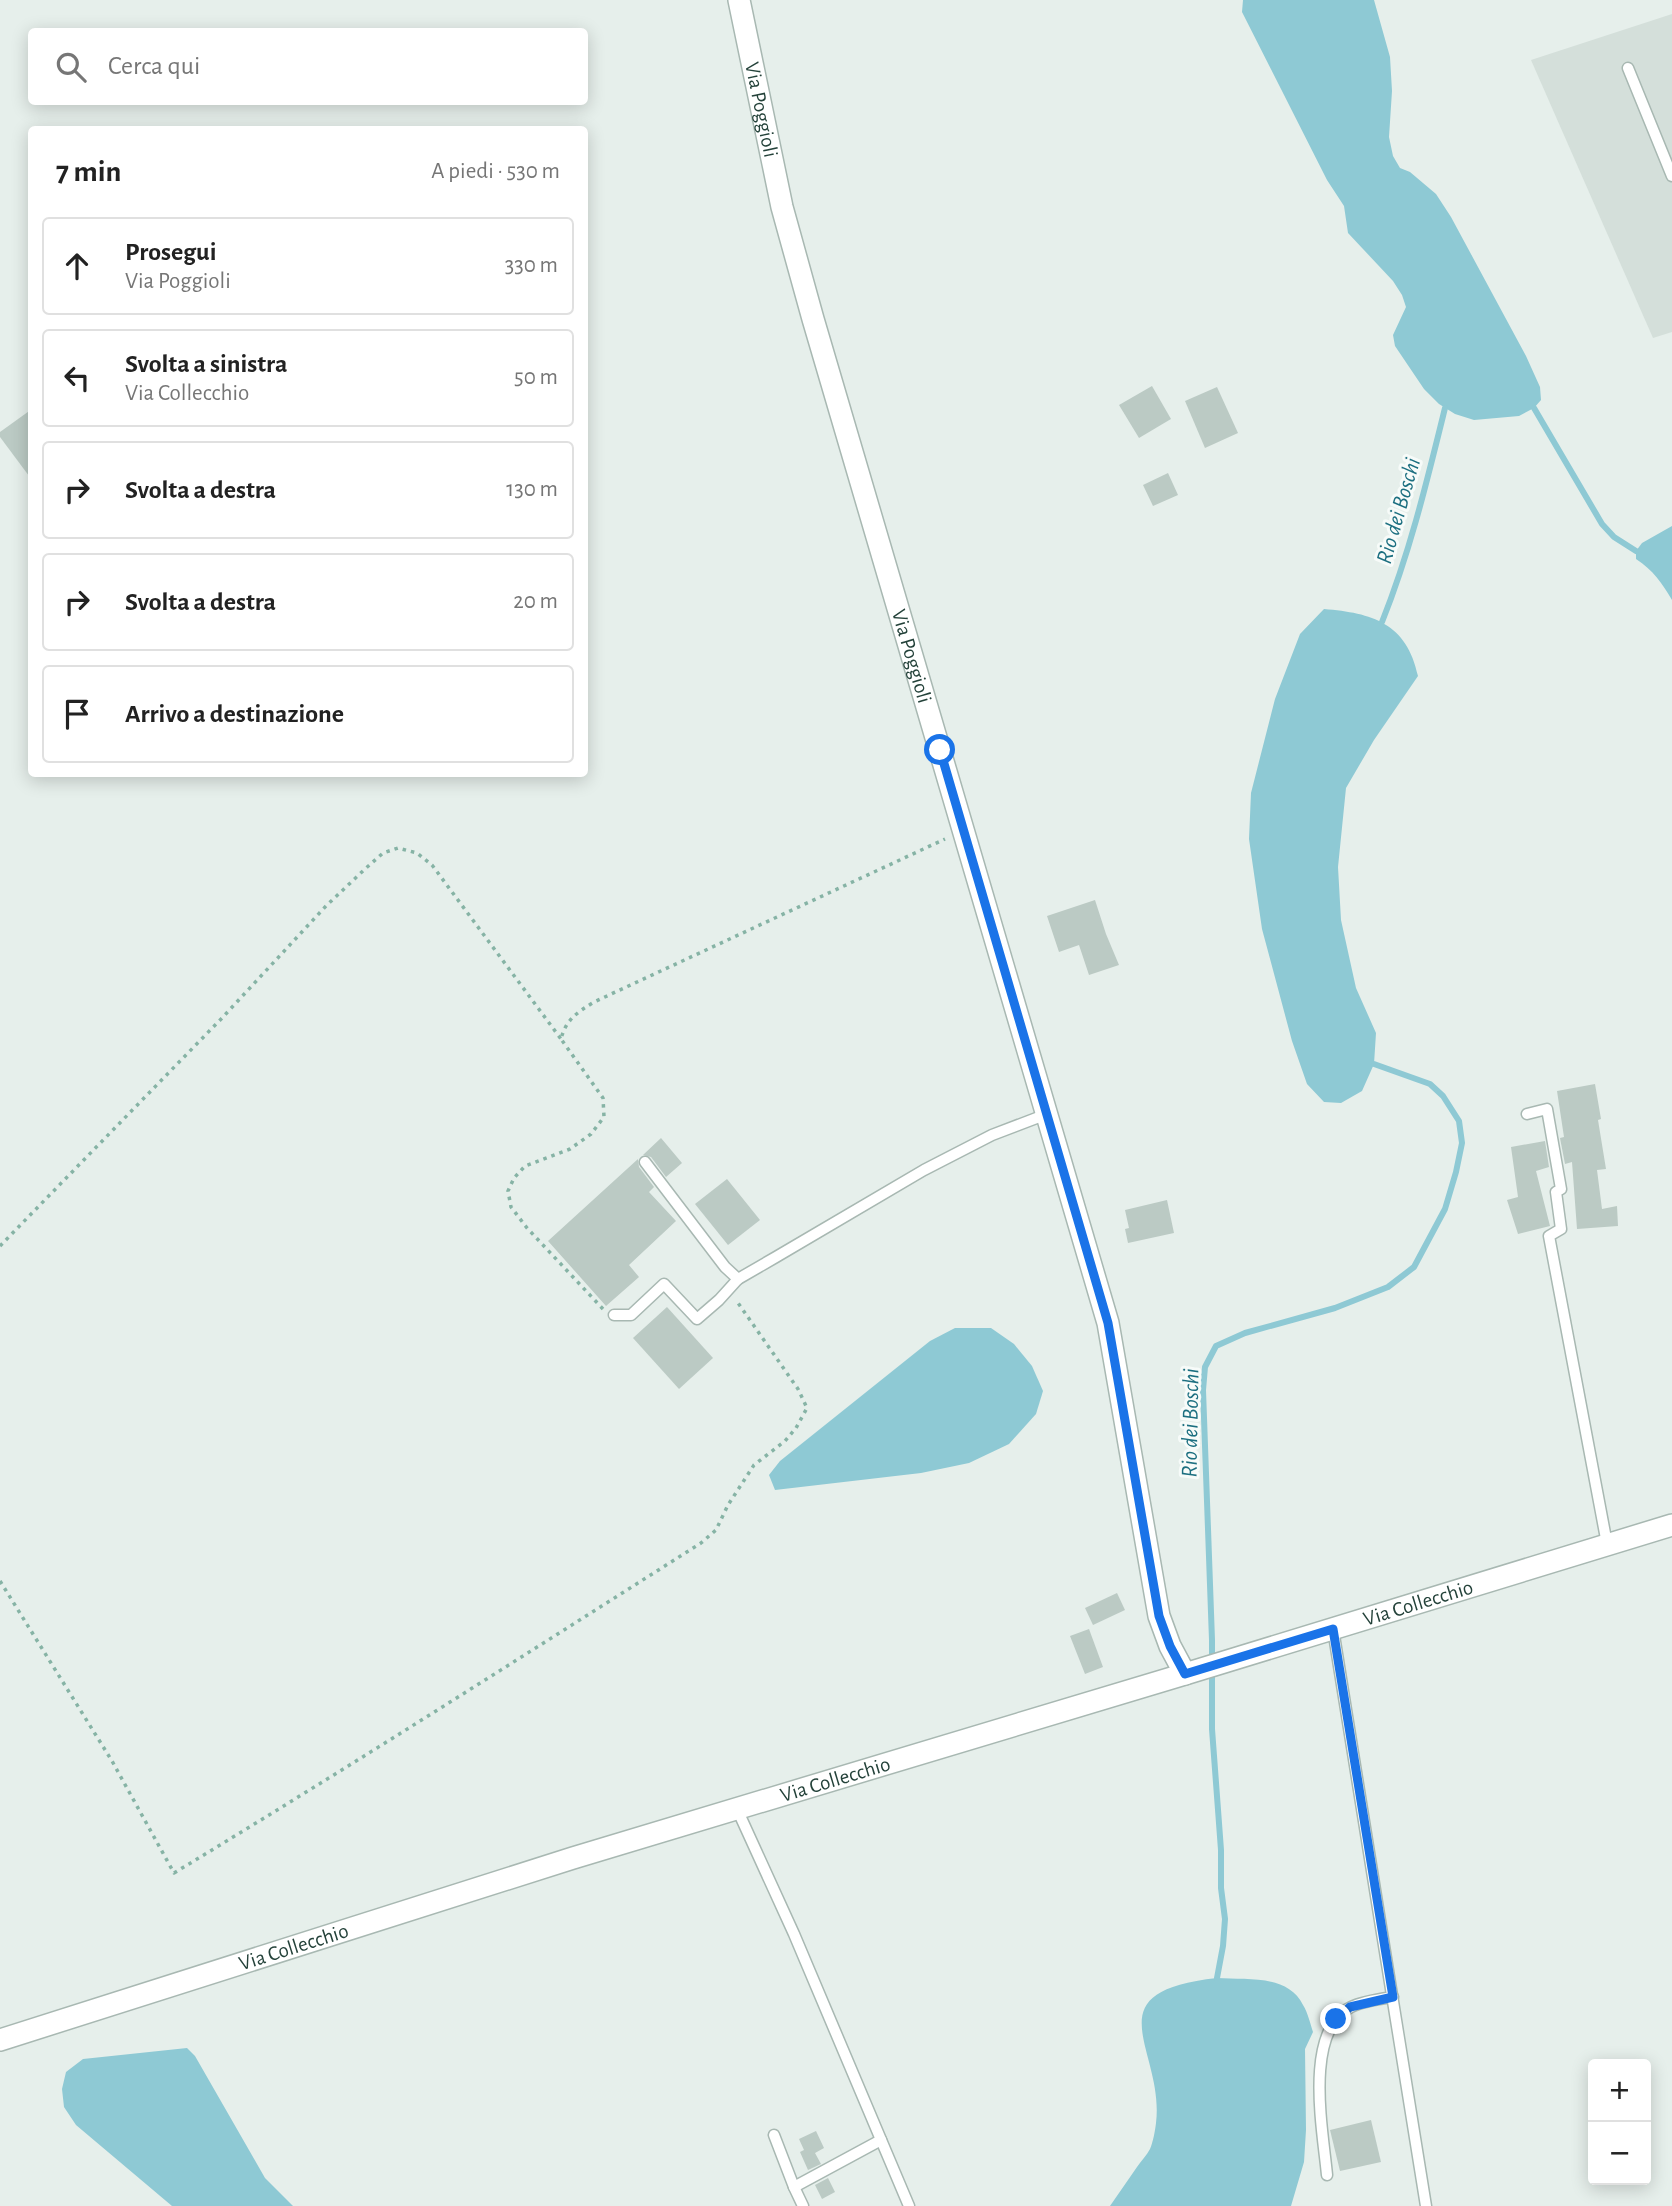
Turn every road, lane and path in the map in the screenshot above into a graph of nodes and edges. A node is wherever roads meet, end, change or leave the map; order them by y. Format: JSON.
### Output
{"nodes":[{"id":1,"x":739,"y":0,"type":"edge"},
{"id":2,"x":1628,"y":68,"type":"dead end"},
{"id":3,"x":1672,"y":176,"type":"edge"},
{"id":4,"x":962,"y":825,"type":"junction"},
{"id":5,"x":561,"y":1039,"type":"junction"},
{"id":6,"x":1047,"y":1114,"type":"junction"},
{"id":7,"x":1527,"y":1114,"type":"dead end"},
{"id":8,"x":645,"y":1162,"type":"dead end"},
{"id":9,"x":0,"y":1246,"type":"edge"},
{"id":10,"x":738,"y":1279,"type":"junction"},
{"id":11,"x":729,"y":1290,"type":"junction"},
{"id":12,"x":614,"y":1315,"type":"joint"},
{"id":13,"x":1672,"y":1525,"type":"edge"},
{"id":14,"x":1607,"y":1544,"type":"junction"},
{"id":15,"x":0,"y":1581,"type":"edge"},
{"id":16,"x":1333,"y":1629,"type":"junction"},
{"id":17,"x":1185,"y":1674,"type":"junction"},
{"id":18,"x":737,"y":1809,"type":"junction"},
{"id":19,"x":1393,"y":1997,"type":"junction"},
{"id":20,"x":0,"y":2040,"type":"edge"},
{"id":21,"x":774,"y":2135,"type":"dead end"},
{"id":22,"x":881,"y":2140,"type":"junction"},
{"id":23,"x":1327,"y":2175,"type":"dead end"},
{"id":24,"x":794,"y":2187,"type":"junction"},
{"id":25,"x":803,"y":2206,"type":"edge"},
{"id":26,"x":909,"y":2206,"type":"edge"},
{"id":27,"x":1426,"y":2206,"type":"edge"}],
"edges":[{"from":1,"to":4,"type":"street","name":"Via Poggioli"},
{"from":2,"to":3,"type":"lane"},
{"from":4,"to":5,"type":"path"},
{"from":4,"to":6,"type":"street","name":"Via Poggioli"},
{"from":5,"to":9,"type":"path"},
{"from":5,"to":12,"type":"path"},
{"from":6,"to":10,"type":"lane"},
{"from":6,"to":17,"type":"street","name":"Via Poggioli"},
{"from":7,"to":14,"type":"lane"},
{"from":8,"to":10,"type":"lane"},
{"from":10,"to":11,"type":"lane"},
{"from":11,"to":12,"type":"lane"},
{"from":11,"to":15,"type":"path"},
{"from":13,"to":14,"type":"street","name":"Via Collecchio"},
{"from":14,"to":16,"type":"street","name":"Via Collecchio"},
{"from":16,"to":17,"type":"street","name":"Via Collecchio"},
{"from":16,"to":19,"type":"lane"},
{"from":17,"to":18,"type":"street","name":"Via Collecchio"},
{"from":18,"to":20,"type":"street","name":"Via Collecchio"},
{"from":18,"to":22,"type":"lane"},
{"from":19,"to":23,"type":"lane"},
{"from":19,"to":27,"type":"lane"},
{"from":21,"to":24,"type":"lane"},
{"from":22,"to":24,"type":"lane"},
{"from":22,"to":26,"type":"lane"},
{"from":24,"to":25,"type":"lane"}]}
